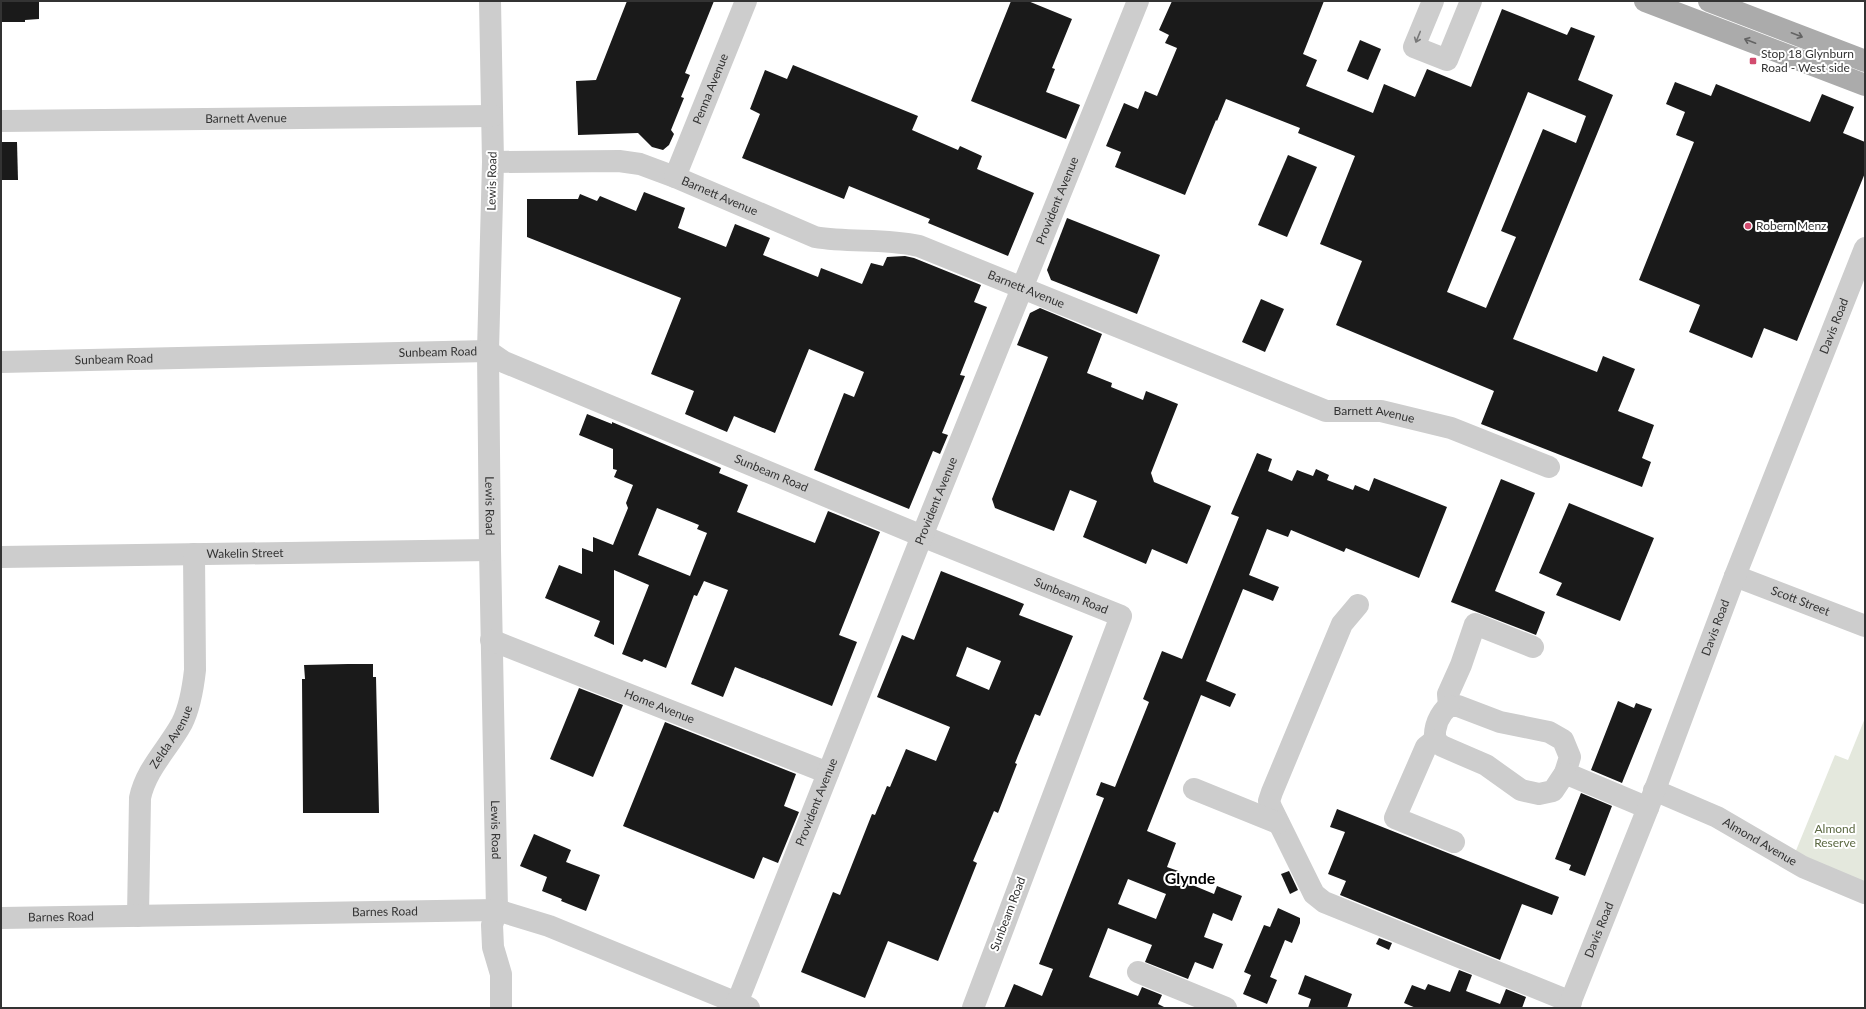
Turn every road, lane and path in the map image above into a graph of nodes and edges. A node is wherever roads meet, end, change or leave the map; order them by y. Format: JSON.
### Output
{"nodes":[{"id":1,"x":490,"y":1,"type":"edge"},
{"id":2,"x":746,"y":1,"type":"edge"},
{"id":3,"x":1138,"y":1,"type":"edge"},
{"id":4,"x":1433,"y":1,"type":"edge"},
{"id":5,"x":1471,"y":1,"type":"edge"},
{"id":6,"x":1645,"y":1,"type":"edge"},
{"id":7,"x":1709,"y":1,"type":"edge"},
{"id":8,"x":1865,"y":61,"type":"edge"},
{"id":9,"x":1865,"y":85,"type":"edge"},
{"id":10,"x":492,"y":116,"type":"junction"},
{"id":11,"x":1,"y":121,"type":"edge"},
{"id":12,"x":493,"y":162,"type":"junction"},
{"id":13,"x":675,"y":177,"type":"junction"},
{"id":14,"x":1865,"y":248,"type":"edge"},
{"id":15,"x":1022,"y":287,"type":"junction"},
{"id":16,"x":488,"y":351,"type":"junction"},
{"id":17,"x":1,"y":362,"type":"edge"},
{"id":18,"x":1549,"y":467,"type":"dead end"},
{"id":19,"x":922,"y":536,"type":"junction"},
{"id":20,"x":490,"y":550,"type":"junction"},
{"id":21,"x":194,"y":554,"type":"junction"},
{"id":22,"x":3,"y":557,"type":"edge"},
{"id":23,"x":1735,"y":576,"type":"junction"},
{"id":24,"x":1358,"y":605,"type":"dead end"},
{"id":25,"x":1865,"y":626,"type":"edge"},
{"id":26,"x":490,"y":640,"type":"junction"},
{"id":27,"x":1533,"y":647,"type":"dead end"},
{"id":28,"x":1449,"y":706,"type":"junction"},
{"id":29,"x":1435,"y":740,"type":"junction"},
{"id":30,"x":828,"y":773,"type":"junction"},
{"id":31,"x":1565,"y":773,"type":"junction"},
{"id":32,"x":1194,"y":789,"type":"dead end"},
{"id":33,"x":1651,"y":799,"type":"junction"},
{"id":34,"x":1278,"y":824,"type":"junction"},
{"id":35,"x":1454,"y":842,"type":"dead end"},
{"id":36,"x":1865,"y":893,"type":"edge"},
{"id":37,"x":497,"y":910,"type":"junction"},
{"id":38,"x":138,"y":916,"type":"junction"},
{"id":39,"x":1,"y":918,"type":"edge"},
{"id":40,"x":1138,"y":972,"type":"dead end"},
{"id":41,"x":1569,"y":1005,"type":"edge"},
{"id":42,"x":743,"y":1006,"type":"edge"},
{"id":43,"x":501,"y":1008,"type":"edge"},
{"id":44,"x":973,"y":1008,"type":"edge"},
{"id":45,"x":1226,"y":1008,"type":"edge"}],
"edges":[{"from":1,"to":10,"type":"street","name":"Lewis Road"},
{"from":2,"to":13,"type":"street","name":"Penna Avenue"},
{"from":3,"to":15,"type":"street","name":"Provident Avenue"},
{"from":4,"to":5,"type":"street","one_way":true},
{"from":9,"to":6,"type":"main road","one_way":true},
{"from":7,"to":8,"type":"main road","one_way":true},
{"from":10,"to":11,"type":"street","name":"Barnett Avenue"},
{"from":10,"to":12,"type":"street","name":"Lewis Road"},
{"from":12,"to":13,"type":"street","name":"Barnett Avenue"},
{"from":12,"to":16,"type":"street","name":"Lewis Road"},
{"from":13,"to":15,"type":"street","name":"Barnett Avenue"},
{"from":14,"to":23,"type":"street","name":"Davis Road"},
{"from":15,"to":18,"type":"street","name":"Barnett Avenue"},
{"from":15,"to":19,"type":"street","name":"Provident Avenue"},
{"from":16,"to":17,"type":"street","name":"Sunbeam Road"},
{"from":16,"to":19,"type":"street","name":"Sunbeam Road"},
{"from":16,"to":20,"type":"street","name":"Lewis Road"},
{"from":19,"to":30,"type":"street","name":"Provident Avenue"},
{"from":19,"to":44,"type":"street","name":"Sunbeam Road"},
{"from":20,"to":21,"type":"street","name":"Wakelin Street"},
{"from":20,"to":26,"type":"street","name":"Lewis Road"},
{"from":21,"to":22,"type":"street","name":"Wakelin Street"},
{"from":21,"to":38,"type":"street","name":"Zelda Avenue"},
{"from":23,"to":25,"type":"street","name":"Scott Street"},
{"from":23,"to":33,"type":"street","name":"Davis Road"},
{"from":24,"to":34,"type":"street"},
{"from":26,"to":30,"type":"street","name":"Home Avenue"},
{"from":26,"to":37,"type":"street","name":"Lewis Road"},
{"from":27,"to":28,"type":"street"},
{"from":28,"to":29,"type":"street"},
{"from":28,"to":31,"type":"street"},
{"from":29,"to":31,"type":"street"},
{"from":29,"to":35,"type":"street"},
{"from":30,"to":42,"type":"street","name":"Provident Avenue"},
{"from":31,"to":33,"type":"street","name":"Almond Avenue"},
{"from":32,"to":34,"type":"street"},
{"from":33,"to":36,"type":"street","name":"Almond Avenue"},
{"from":33,"to":41,"type":"street","name":"Davis Road"},
{"from":34,"to":41,"type":"street"},
{"from":37,"to":38,"type":"street","name":"Barnes Road"},
{"from":37,"to":42,"type":"street","name":"Barnes Road"},
{"from":37,"to":43,"type":"street","name":"Lewis Road"},
{"from":38,"to":39,"type":"street","name":"Barnes Road"},
{"from":40,"to":45,"type":"street"}]}
